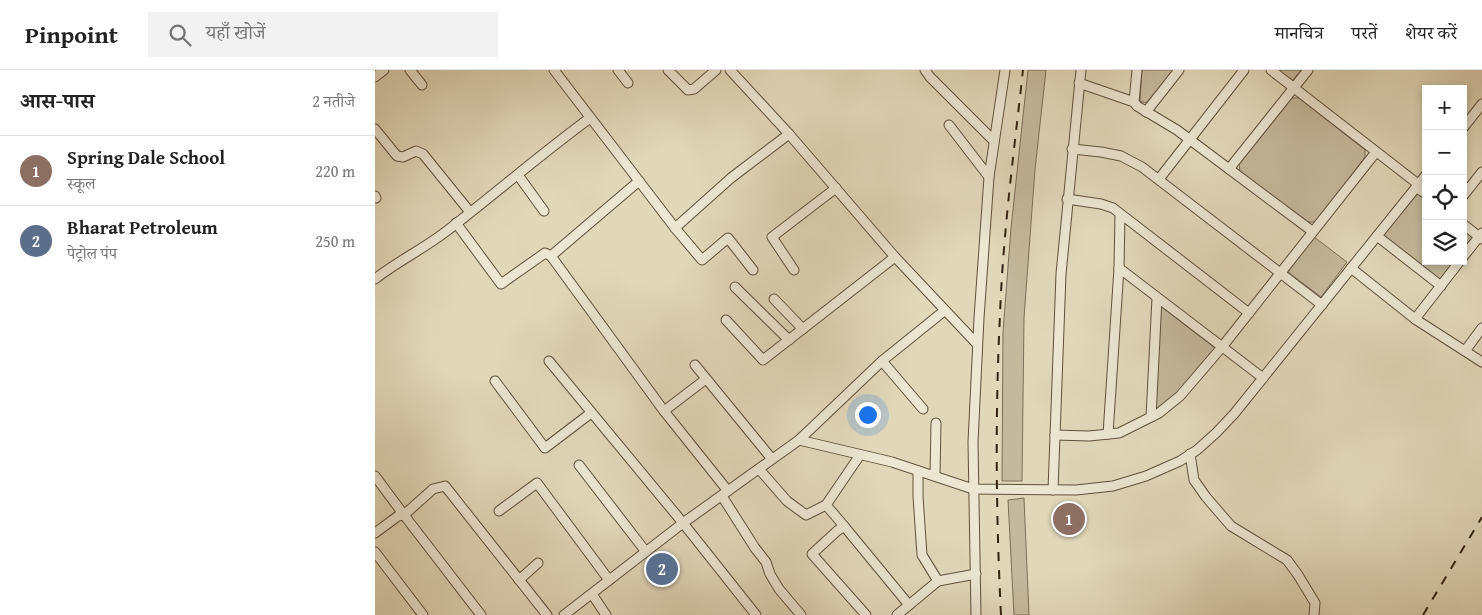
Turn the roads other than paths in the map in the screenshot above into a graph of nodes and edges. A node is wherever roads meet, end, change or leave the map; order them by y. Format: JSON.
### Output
{"nodes":[{"id":1,"x":384,"y":70,"type":"edge"},
{"id":2,"x":410,"y":70,"type":"edge"},
{"id":3,"x":554,"y":70,"type":"edge"},
{"id":4,"x":618,"y":70,"type":"edge"},
{"id":5,"x":668,"y":70,"type":"edge"},
{"id":6,"x":716,"y":70,"type":"edge"},
{"id":7,"x":730,"y":70,"type":"edge"},
{"id":8,"x":925,"y":70,"type":"edge"},
{"id":9,"x":1005,"y":70,"type":"edge"},
{"id":10,"x":1081,"y":70,"type":"edge"},
{"id":11,"x":1137,"y":70,"type":"edge"},
{"id":12,"x":1179,"y":70,"type":"edge"},
{"id":13,"x":1244,"y":70,"type":"edge"},
{"id":14,"x":1271,"y":70,"type":"edge"},
{"id":15,"x":1308,"y":70,"type":"edge"},
{"id":16,"x":375,"y":77,"type":"edge"},
{"id":17,"x":628,"y":83,"type":"dead end"},
{"id":18,"x":1079,"y":83,"type":"junction"},
{"id":19,"x":421,"y":85,"type":"dead end"},
{"id":20,"x":1293,"y":88,"type":"junction"},
{"id":21,"x":1134,"y":102,"type":"junction"},
{"id":22,"x":1482,"y":104,"type":"edge"},
{"id":23,"x":1146,"y":112,"type":"junction"},
{"id":24,"x":1479,"y":114,"type":"edge"},
{"id":25,"x":590,"y":118,"type":"junction"},
{"id":26,"x":1467,"y":124,"type":"edge"},
{"id":27,"x":949,"y":126,"type":"dead end"},
{"id":28,"x":375,"y":129,"type":"edge"},
{"id":29,"x":789,"y":134,"type":"junction"},
{"id":30,"x":1190,"y":140,"type":"junction"},
{"id":31,"x":994,"y":141,"type":"junction"},
{"id":32,"x":1072,"y":149,"type":"junction"},
{"id":33,"x":1376,"y":152,"type":"junction"},
{"id":34,"x":1229,"y":169,"type":"junction"},
{"id":35,"x":1482,"y":172,"type":"edge"},
{"id":36,"x":518,"y":175,"type":"junction"},
{"id":37,"x":989,"y":177,"type":"junction"},
{"id":38,"x":1159,"y":179,"type":"junction"},
{"id":39,"x":1422,"y":179,"type":"edge"},
{"id":40,"x":639,"y":181,"type":"junction"},
{"id":41,"x":1417,"y":185,"type":"junction"},
{"id":42,"x":836,"y":188,"type":"junction"},
{"id":43,"x":1422,"y":190,"type":"edge"},
{"id":44,"x":1467,"y":191,"type":"edge"},
{"id":45,"x":1067,"y":199,"type":"junction"},
{"id":46,"x":544,"y":211,"type":"dead end"},
{"id":47,"x":470,"y":212,"type":"junction"},
{"id":48,"x":1120,"y":216,"type":"junction"},
{"id":49,"x":456,"y":223,"type":"junction"},
{"id":50,"x":1467,"y":227,"type":"edge"},
{"id":51,"x":675,"y":228,"type":"junction"},
{"id":52,"x":1313,"y":232,"type":"junction"},
{"id":53,"x":1377,"y":236,"type":"junction"},
{"id":54,"x":1481,"y":236,"type":"edge"},
{"id":55,"x":1467,"y":252,"type":"edge"},
{"id":56,"x":551,"y":256,"type":"junction"},
{"id":57,"x":895,"y":257,"type":"junction"},
{"id":58,"x":1457,"y":265,"type":"edge"},
{"id":59,"x":1119,"y":268,"type":"junction"},
{"id":60,"x":1351,"y":268,"type":"junction"},
{"id":61,"x":753,"y":270,"type":"dead end"},
{"id":62,"x":795,"y":270,"type":"dead end"},
{"id":63,"x":1281,"y":274,"type":"junction"},
{"id":64,"x":375,"y":279,"type":"edge"},
{"id":65,"x":1441,"y":286,"type":"junction"},
{"id":66,"x":735,"y":287,"type":"dead end"},
{"id":67,"x":1157,"y":298,"type":"junction"},
{"id":68,"x":774,"y":299,"type":"dead end"},
{"id":69,"x":1322,"y":305,"type":"junction"},
{"id":70,"x":945,"y":311,"type":"junction"},
{"id":71,"x":1249,"y":313,"type":"junction"},
{"id":72,"x":1415,"y":319,"type":"junction"},
{"id":73,"x":726,"y":320,"type":"dead end"},
{"id":74,"x":1482,"y":328,"type":"edge"},
{"id":75,"x":803,"y":329,"type":"junction"},
{"id":76,"x":789,"y":340,"type":"junction"},
{"id":77,"x":977,"y":344,"type":"junction"},
{"id":78,"x":1222,"y":347,"type":"junction"},
{"id":79,"x":1465,"y":351,"type":"junction"},
{"id":80,"x":549,"y":361,"type":"dead end"},
{"id":81,"x":882,"y":361,"type":"junction"},
{"id":82,"x":1482,"y":362,"type":"edge"},
{"id":83,"x":695,"y":365,"type":"dead end"},
{"id":84,"x":1263,"y":378,"type":"junction"},
{"id":85,"x":706,"y":379,"type":"junction"},
{"id":86,"x":495,"y":381,"type":"dead end"},
{"id":87,"x":923,"y":409,"type":"dead end"},
{"id":88,"x":664,"y":411,"type":"junction"},
{"id":89,"x":591,"y":412,"type":"junction"},
{"id":90,"x":1151,"y":416,"type":"junction"},
{"id":91,"x":936,"y":423,"type":"dead end"},
{"id":92,"x":1109,"y":434,"type":"junction"},
{"id":93,"x":1055,"y":435,"type":"junction"},
{"id":94,"x":799,"y":440,"type":"junction"},
{"id":95,"x":1190,"y":454,"type":"junction"},
{"id":96,"x":860,"y":455,"type":"junction"},
{"id":97,"x":772,"y":459,"type":"junction"},
{"id":98,"x":579,"y":465,"type":"dead end"},
{"id":99,"x":759,"y":469,"type":"junction"},
{"id":100,"x":918,"y":471,"type":"junction"},
{"id":101,"x":375,"y":476,"type":"edge"},
{"id":102,"x":935,"y":476,"type":"junction"},
{"id":103,"x":973,"y":489,"type":"junction"},
{"id":104,"x":1053,"y":490,"type":"junction"},
{"id":105,"x":725,"y":493,"type":"junction"},
{"id":106,"x":825,"y":505,"type":"junction"},
{"id":107,"x":499,"y":511,"type":"dead end"},
{"id":108,"x":404,"y":515,"type":"junction"},
{"id":109,"x":683,"y":523,"type":"junction"},
{"id":110,"x":845,"y":526,"type":"junction"},
{"id":111,"x":375,"y":533,"type":"edge"},
{"id":112,"x":375,"y":552,"type":"edge"},
{"id":113,"x":646,"y":552,"type":"junction"},
{"id":114,"x":538,"y":563,"type":"dead end"},
{"id":115,"x":976,"y":574,"type":"junction"},
{"id":116,"x":519,"y":580,"type":"junction"},
{"id":117,"x":609,"y":580,"type":"junction"},
{"id":118,"x":938,"y":581,"type":"junction"},
{"id":119,"x":592,"y":594,"type":"junction"},
{"id":120,"x":909,"y":605,"type":"junction"},
{"id":121,"x":423,"y":615,"type":"edge"},
{"id":122,"x":481,"y":615,"type":"edge"},
{"id":123,"x":547,"y":615,"type":"edge"},
{"id":124,"x":564,"y":615,"type":"edge"},
{"id":125,"x":606,"y":615,"type":"edge"},
{"id":126,"x":756,"y":615,"type":"edge"},
{"id":127,"x":801,"y":615,"type":"edge"},
{"id":128,"x":866,"y":615,"type":"edge"},
{"id":129,"x":897,"y":615,"type":"edge"},
{"id":130,"x":976,"y":615,"type":"edge"},
{"id":131,"x":1314,"y":615,"type":"edge"}],
"edges":[{"from":1,"to":16,"type":"street"},
{"from":2,"to":19,"type":"street"},
{"from":3,"to":25,"type":"street"},
{"from":4,"to":17,"type":"street"},
{"from":5,"to":6,"type":"street"},
{"from":7,"to":29,"type":"street"},
{"from":8,"to":31,"type":"street"},
{"from":9,"to":31,"type":"street"},
{"from":10,"to":18,"type":"street"},
{"from":11,"to":21,"type":"street"},
{"from":12,"to":23,"type":"street"},
{"from":13,"to":30,"type":"street"},
{"from":14,"to":20,"type":"street"},
{"from":15,"to":20,"type":"street"},
{"from":18,"to":21,"type":"street"},
{"from":18,"to":32,"type":"street"},
{"from":20,"to":33,"type":"street"},
{"from":20,"to":34,"type":"street"},
{"from":21,"to":23,"type":"street"},
{"from":22,"to":24,"type":"street"},
{"from":23,"to":30,"type":"street"},
{"from":24,"to":26,"type":"street"},
{"from":25,"to":36,"type":"street"},
{"from":25,"to":40,"type":"street"},
{"from":27,"to":37,"type":"street"},
{"from":28,"to":47,"type":"street"},
{"from":29,"to":42,"type":"street"},
{"from":29,"to":51,"type":"street"},
{"from":30,"to":34,"type":"street"},
{"from":30,"to":38,"type":"street"},
{"from":31,"to":37,"type":"street"},
{"from":32,"to":38,"type":"street"},
{"from":32,"to":45,"type":"street"},
{"from":33,"to":41,"type":"street"},
{"from":33,"to":52,"type":"street"},
{"from":34,"to":52,"type":"street"},
{"from":35,"to":44,"type":"street"},
{"from":36,"to":46,"type":"street"},
{"from":36,"to":47,"type":"street"},
{"from":37,"to":77,"type":"street"},
{"from":38,"to":63,"type":"street"},
{"from":39,"to":41,"type":"street"},
{"from":40,"to":51,"type":"street"},
{"from":40,"to":56,"type":"street"},
{"from":41,"to":43,"type":"street"},
{"from":41,"to":53,"type":"street"},
{"from":42,"to":57,"type":"street"},
{"from":42,"to":62,"type":"street"},
{"from":45,"to":48,"type":"street"},
{"from":45,"to":93,"type":"street"},
{"from":47,"to":49,"type":"street"},
{"from":48,"to":59,"type":"street"},
{"from":48,"to":71,"type":"street"},
{"from":49,"to":56,"type":"street"},
{"from":49,"to":64,"type":"street"},
{"from":50,"to":54,"type":"street"},
{"from":51,"to":61,"type":"street"},
{"from":52,"to":63,"type":"street"},
{"from":53,"to":60,"type":"street"},
{"from":53,"to":65,"type":"street"},
{"from":54,"to":55,"type":"street"},
{"from":56,"to":88,"type":"street"},
{"from":57,"to":70,"type":"street"},
{"from":57,"to":75,"type":"street"},
{"from":58,"to":65,"type":"street"},
{"from":59,"to":67,"type":"street"},
{"from":59,"to":92,"type":"street"},
{"from":60,"to":69,"type":"street"},
{"from":60,"to":72,"type":"street"},
{"from":63,"to":69,"type":"street"},
{"from":63,"to":71,"type":"street"},
{"from":65,"to":72,"type":"street"},
{"from":66,"to":76,"type":"street"},
{"from":67,"to":78,"type":"street"},
{"from":67,"to":90,"type":"street"},
{"from":68,"to":75,"type":"street"},
{"from":69,"to":84,"type":"street"},
{"from":70,"to":77,"type":"street"},
{"from":70,"to":81,"type":"street"},
{"from":71,"to":78,"type":"street"},
{"from":72,"to":79,"type":"street"},
{"from":73,"to":76,"type":"street"},
{"from":74,"to":79,"type":"street"},
{"from":75,"to":76,"type":"street"},
{"from":77,"to":103,"type":"street"},
{"from":78,"to":84,"type":"street"},
{"from":78,"to":90,"type":"street"},
{"from":79,"to":82,"type":"street"},
{"from":80,"to":89,"type":"street"},
{"from":81,"to":87,"type":"street"},
{"from":81,"to":94,"type":"street"},
{"from":83,"to":85,"type":"street"},
{"from":84,"to":95,"type":"street"},
{"from":85,"to":88,"type":"street"},
{"from":85,"to":97,"type":"street"},
{"from":86,"to":89,"type":"street"},
{"from":88,"to":105,"type":"street"},
{"from":89,"to":109,"type":"street"},
{"from":90,"to":92,"type":"street"},
{"from":91,"to":102,"type":"street"},
{"from":92,"to":93,"type":"street"},
{"from":93,"to":104,"type":"street"},
{"from":94,"to":96,"type":"street"},
{"from":94,"to":97,"type":"street"},
{"from":95,"to":104,"type":"street"},
{"from":95,"to":131,"type":"street"},
{"from":96,"to":100,"type":"street"},
{"from":96,"to":106,"type":"street"},
{"from":97,"to":99,"type":"street"},
{"from":98,"to":113,"type":"street"},
{"from":99,"to":105,"type":"street"},
{"from":99,"to":106,"type":"street"},
{"from":100,"to":102,"type":"street"},
{"from":100,"to":118,"type":"street"},
{"from":101,"to":108,"type":"street"},
{"from":102,"to":103,"type":"street"},
{"from":103,"to":104,"type":"street"},
{"from":103,"to":115,"type":"street"},
{"from":105,"to":109,"type":"street"},
{"from":105,"to":127,"type":"street"},
{"from":106,"to":110,"type":"street"},
{"from":107,"to":117,"type":"street"},
{"from":108,"to":111,"type":"street"},
{"from":108,"to":116,"type":"street"},
{"from":108,"to":122,"type":"street"},
{"from":109,"to":113,"type":"street"},
{"from":109,"to":126,"type":"street"},
{"from":110,"to":120,"type":"street"},
{"from":110,"to":128,"type":"street"},
{"from":112,"to":121,"type":"street"},
{"from":113,"to":117,"type":"street"},
{"from":114,"to":116,"type":"street"},
{"from":115,"to":118,"type":"street"},
{"from":115,"to":130,"type":"street"},
{"from":116,"to":123,"type":"street"},
{"from":117,"to":119,"type":"street"},
{"from":118,"to":120,"type":"street"},
{"from":119,"to":124,"type":"street"},
{"from":119,"to":125,"type":"street"},
{"from":120,"to":129,"type":"street"}]}
